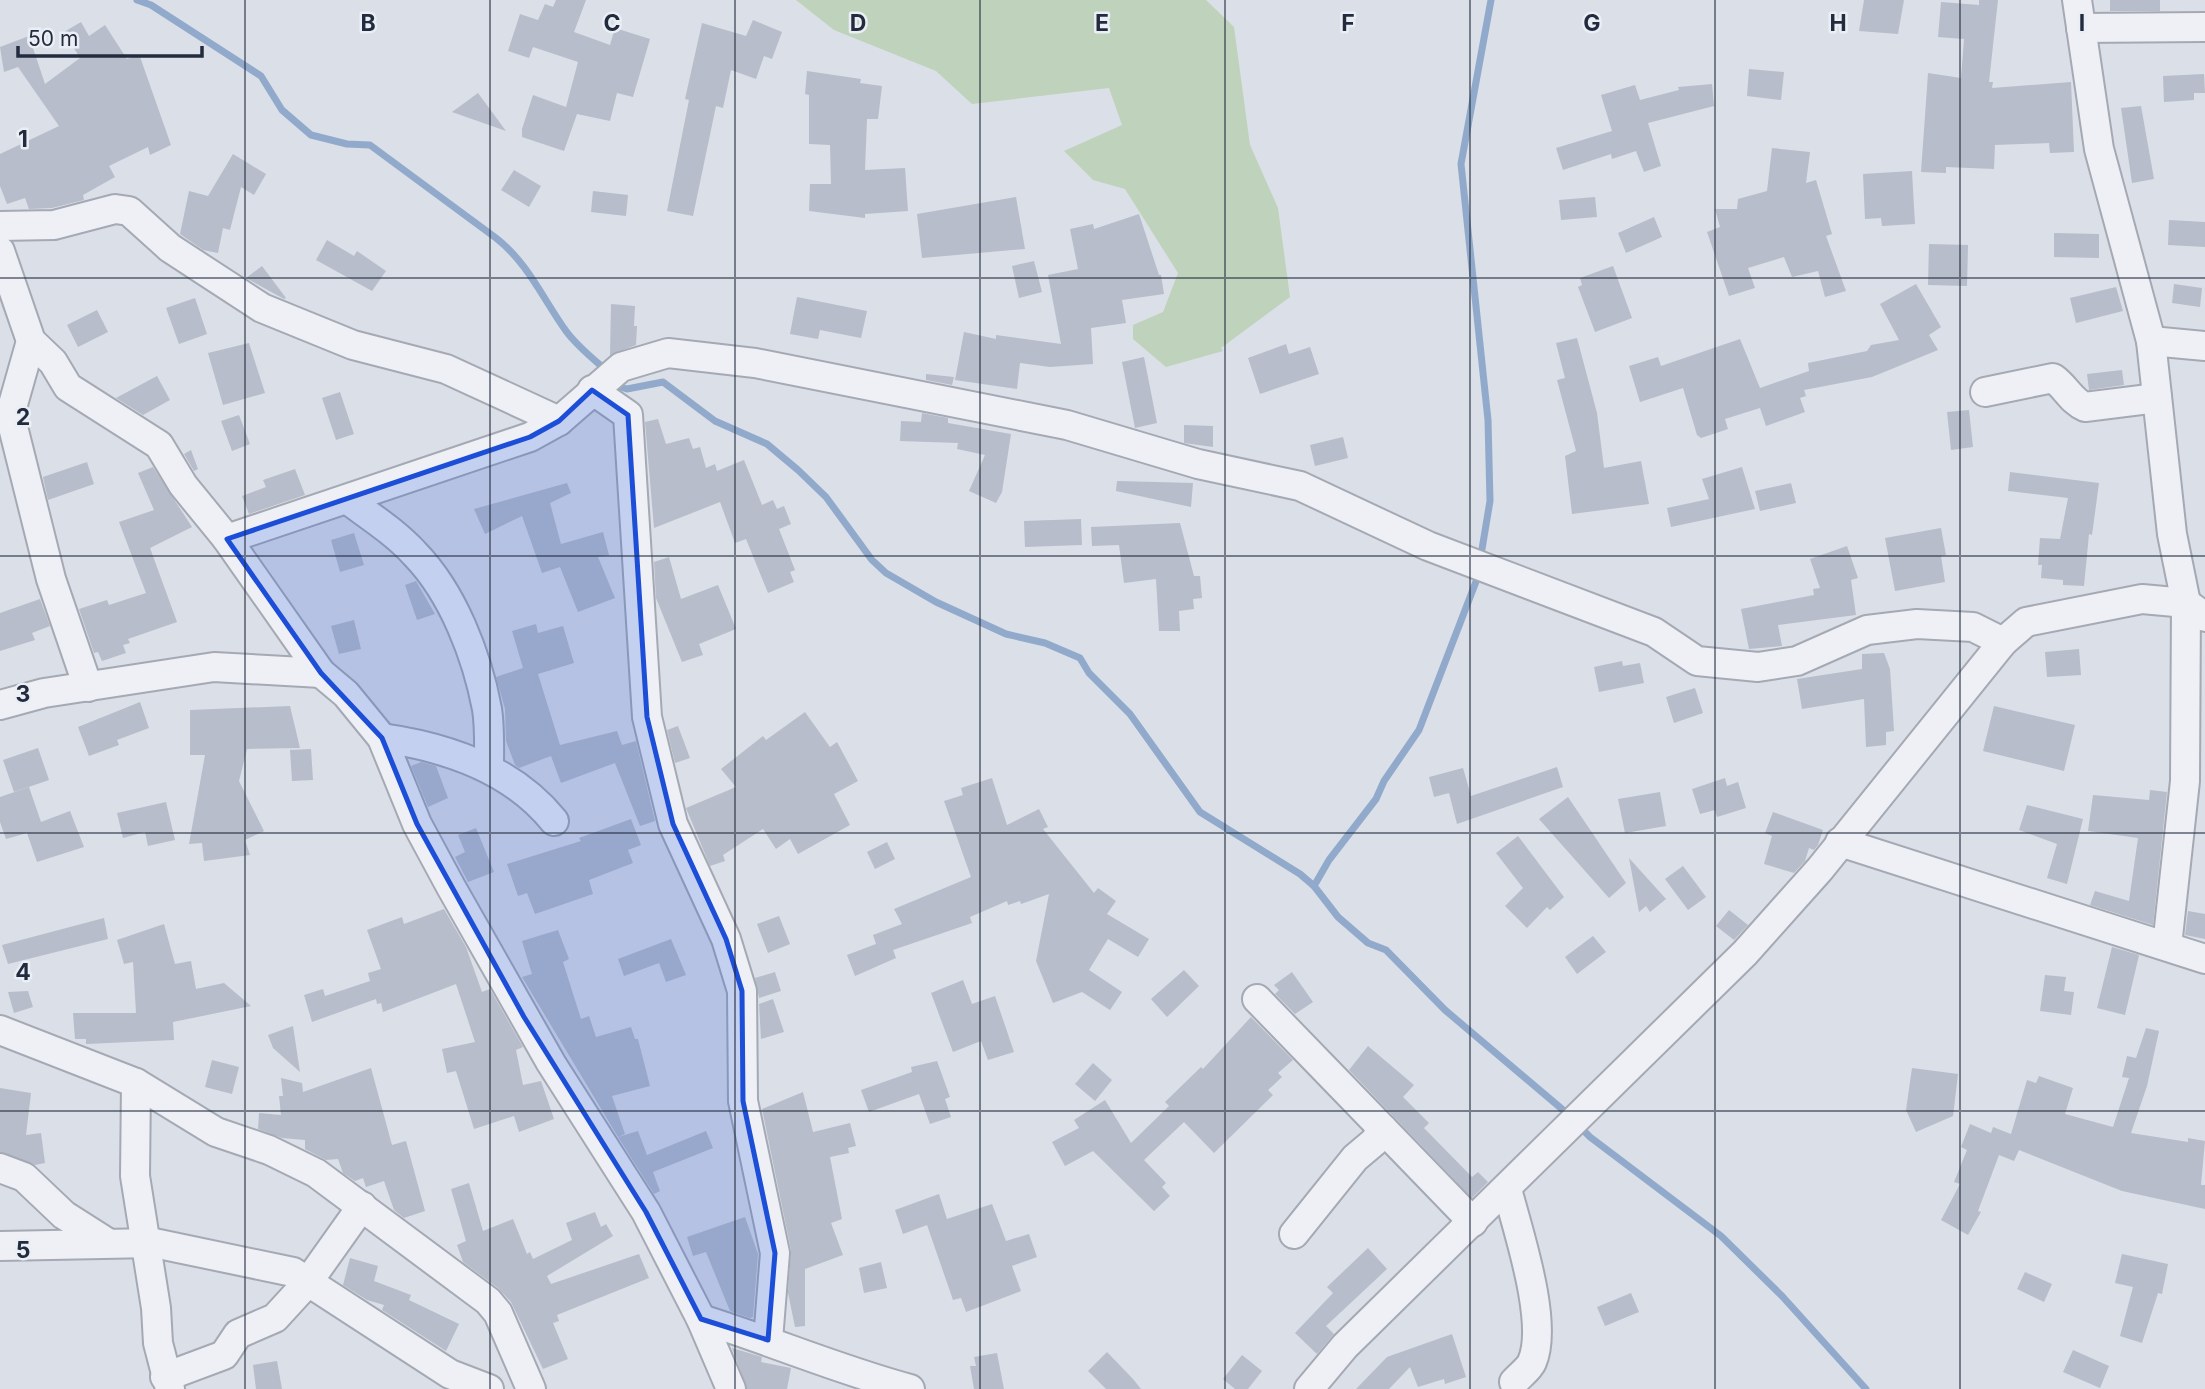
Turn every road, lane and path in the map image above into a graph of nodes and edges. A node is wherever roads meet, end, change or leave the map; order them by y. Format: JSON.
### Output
{"nodes":[{"id":1,"x":2077,"y":0,"type":"edge"},
{"id":2,"x":2205,"y":27,"type":"edge"},
{"id":3,"x":2081,"y":28,"type":"junction"},
{"id":4,"x":0,"y":226,"type":"edge"},
{"id":5,"x":0,"y":251,"type":"edge"},
{"id":6,"x":32,"y":341,"type":"junction"},
{"id":7,"x":2151,"y":341,"type":"junction"},
{"id":8,"x":2205,"y":346,"type":"edge"},
{"id":9,"x":592,"y":390,"type":"junction"},
{"id":10,"x":1985,"y":392,"type":"dead end"},
{"id":11,"x":2157,"y":398,"type":"junction"},
{"id":12,"x":559,"y":421,"type":"junction"},
{"id":13,"x":348,"y":500,"type":"junction"},
{"id":14,"x":227,"y":539,"type":"junction"},
{"id":15,"x":2196,"y":610,"type":"edge"},
{"id":16,"x":2003,"y":642,"type":"junction"},
{"id":17,"x":321,"y":673,"type":"junction"},
{"id":18,"x":88,"y":687,"type":"junction"},
{"id":19,"x":0,"y":705,"type":"edge"},
{"id":20,"x":382,"y":738,"type":"junction"},
{"id":21,"x":489,"y":768,"type":"junction"},
{"id":22,"x":554,"y":821,"type":"dead end"},
{"id":23,"x":1840,"y":842,"type":"junction"},
{"id":24,"x":2167,"y":946,"type":"junction"},
{"id":25,"x":2205,"y":959,"type":"edge"},
{"id":26,"x":1257,"y":999,"type":"dead end"},
{"id":27,"x":0,"y":1030,"type":"edge"},
{"id":28,"x":136,"y":1083,"type":"junction"},
{"id":29,"x":1383,"y":1129,"type":"junction"},
{"id":30,"x":0,"y":1168,"type":"edge"},
{"id":31,"x":1507,"y":1189,"type":"junction"},
{"id":32,"x":362,"y":1206,"type":"junction"},
{"id":33,"x":1473,"y":1222,"type":"junction"},
{"id":34,"x":1294,"y":1234,"type":"dead end"},
{"id":35,"x":108,"y":1243,"type":"junction"},
{"id":36,"x":144,"y":1244,"type":"junction"},
{"id":37,"x":0,"y":1246,"type":"edge"},
{"id":38,"x":308,"y":1282,"type":"junction"},
{"id":39,"x":701,"y":1319,"type":"junction"},
{"id":40,"x":768,"y":1340,"type":"junction"},
{"id":41,"x":1514,"y":1382,"type":"dead end"},
{"id":42,"x":168,"y":1383,"type":"edge"},
{"id":43,"x":525,"y":1386,"type":"edge"},
{"id":44,"x":489,"y":1389,"type":"edge"},
{"id":45,"x":731,"y":1389,"type":"edge"},
{"id":46,"x":910,"y":1389,"type":"edge"},
{"id":47,"x":1308,"y":1389,"type":"edge"}],
"edges":[{"from":1,"to":3,"type":"street"},
{"from":2,"to":3,"type":"street"},
{"from":3,"to":7,"type":"street"},
{"from":4,"to":12,"type":"street"},
{"from":5,"to":6,"type":"street"},
{"from":6,"to":14,"type":"street"},
{"from":6,"to":18,"type":"street"},
{"from":7,"to":8,"type":"street"},
{"from":7,"to":11,"type":"street"},
{"from":9,"to":12,"type":"street"},
{"from":9,"to":16,"type":"street"},
{"from":9,"to":40,"type":"street"},
{"from":10,"to":11,"type":"street"},
{"from":11,"to":15,"type":"street"},
{"from":12,"to":13,"type":"street"},
{"from":13,"to":14,"type":"street"},
{"from":13,"to":21,"type":"street"},
{"from":14,"to":17,"type":"street"},
{"from":15,"to":16,"type":"street"},
{"from":15,"to":24,"type":"street"},
{"from":16,"to":23,"type":"street"},
{"from":17,"to":18,"type":"street"},
{"from":17,"to":20,"type":"street"},
{"from":18,"to":19,"type":"street"},
{"from":20,"to":21,"type":"street"},
{"from":20,"to":39,"type":"street"},
{"from":21,"to":22,"type":"street"},
{"from":23,"to":24,"type":"street"},
{"from":23,"to":31,"type":"street"},
{"from":24,"to":25,"type":"street"},
{"from":26,"to":29,"type":"street"},
{"from":27,"to":28,"type":"street"},
{"from":28,"to":32,"type":"street"},
{"from":28,"to":36,"type":"street"},
{"from":29,"to":33,"type":"street"},
{"from":29,"to":34,"type":"street"},
{"from":30,"to":35,"type":"street"},
{"from":31,"to":33,"type":"street"},
{"from":31,"to":41,"type":"street"},
{"from":32,"to":38,"type":"street"},
{"from":32,"to":43,"type":"street"},
{"from":33,"to":47,"type":"street"},
{"from":35,"to":36,"type":"street"},
{"from":35,"to":37,"type":"street"},
{"from":36,"to":38,"type":"street"},
{"from":36,"to":42,"type":"street"},
{"from":38,"to":42,"type":"street"},
{"from":38,"to":44,"type":"street"},
{"from":39,"to":40,"type":"street"},
{"from":39,"to":45,"type":"street"},
{"from":40,"to":46,"type":"street"}]}
